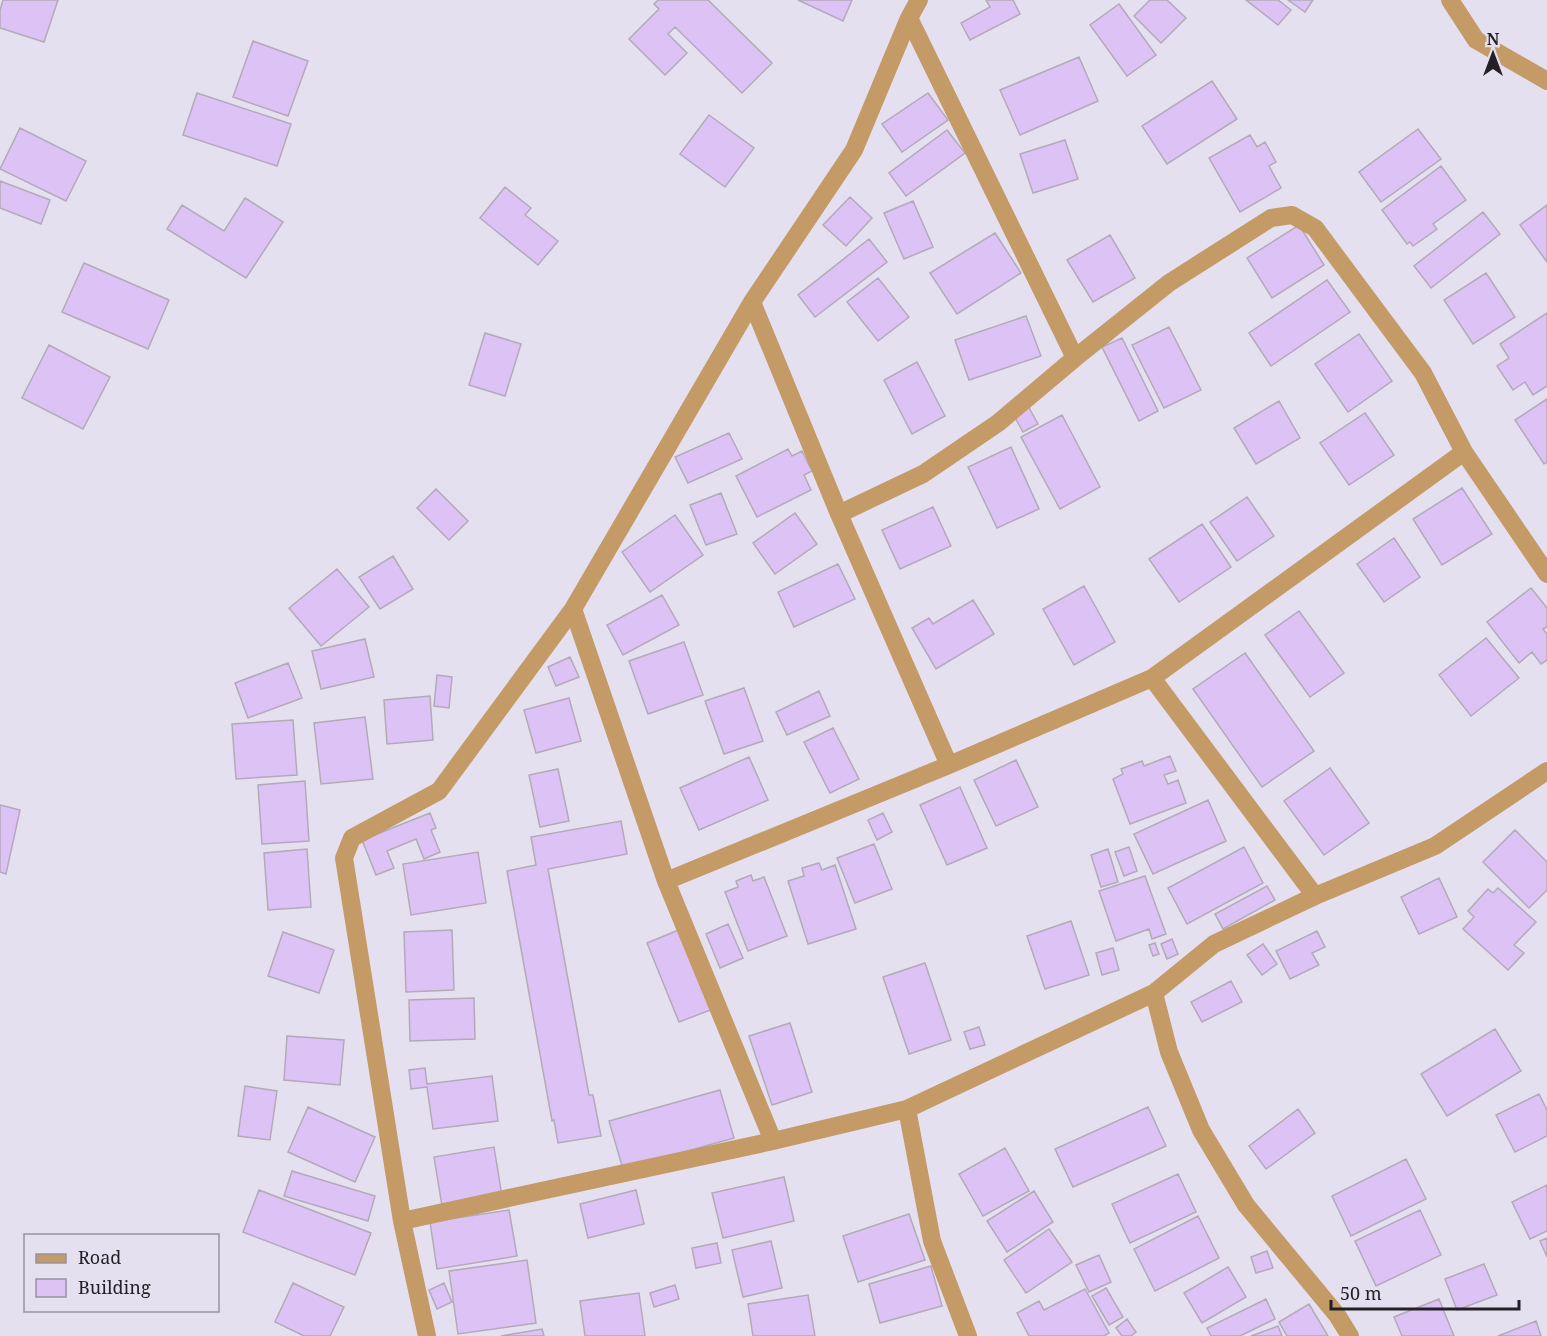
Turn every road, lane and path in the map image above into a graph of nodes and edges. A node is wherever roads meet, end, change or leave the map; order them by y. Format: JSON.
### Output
{"nodes":[{"id":1,"x":919,"y":0,"type":"edge"},
{"id":2,"x":1450,"y":0,"type":"edge"},
{"id":3,"x":909,"y":18,"type":"junction"},
{"id":4,"x":1547,"y":81,"type":"edge"},
{"id":5,"x":752,"y":303,"type":"junction"},
{"id":6,"x":1075,"y":358,"type":"junction"},
{"id":7,"x":1464,"y":452,"type":"junction"},
{"id":8,"x":839,"y":514,"type":"junction"},
{"id":9,"x":1547,"y":574,"type":"edge"},
{"id":10,"x":573,"y":609,"type":"junction"},
{"id":11,"x":1152,"y":678,"type":"junction"},
{"id":12,"x":950,"y":765,"type":"junction"},
{"id":13,"x":1547,"y":771,"type":"edge"},
{"id":14,"x":666,"y":881,"type":"junction"},
{"id":15,"x":1315,"y":896,"type":"junction"},
{"id":16,"x":1154,"y":993,"type":"junction"},
{"id":17,"x":907,"y":1109,"type":"junction"},
{"id":18,"x":773,"y":1141,"type":"junction"},
{"id":19,"x":402,"y":1221,"type":"junction"},
{"id":20,"x":427,"y":1336,"type":"edge"},
{"id":21,"x":968,"y":1336,"type":"edge"},
{"id":22,"x":1350,"y":1336,"type":"edge"}],
"edges":[{"from":1,"to":3,"type":"street"},
{"from":2,"to":4,"type":"street"},
{"from":3,"to":5,"type":"street"},
{"from":3,"to":6,"type":"street"},
{"from":5,"to":8,"type":"street"},
{"from":5,"to":10,"type":"street"},
{"from":6,"to":7,"type":"street"},
{"from":6,"to":8,"type":"street"},
{"from":7,"to":9,"type":"street"},
{"from":7,"to":11,"type":"street"},
{"from":8,"to":12,"type":"street"},
{"from":10,"to":14,"type":"street"},
{"from":10,"to":19,"type":"street"},
{"from":11,"to":12,"type":"street"},
{"from":11,"to":15,"type":"street"},
{"from":12,"to":14,"type":"street"},
{"from":13,"to":15,"type":"street"},
{"from":14,"to":18,"type":"street"},
{"from":15,"to":16,"type":"street"},
{"from":16,"to":17,"type":"street"},
{"from":16,"to":22,"type":"street"},
{"from":17,"to":18,"type":"street"},
{"from":17,"to":21,"type":"street"},
{"from":18,"to":19,"type":"street"},
{"from":19,"to":20,"type":"street"}]}
